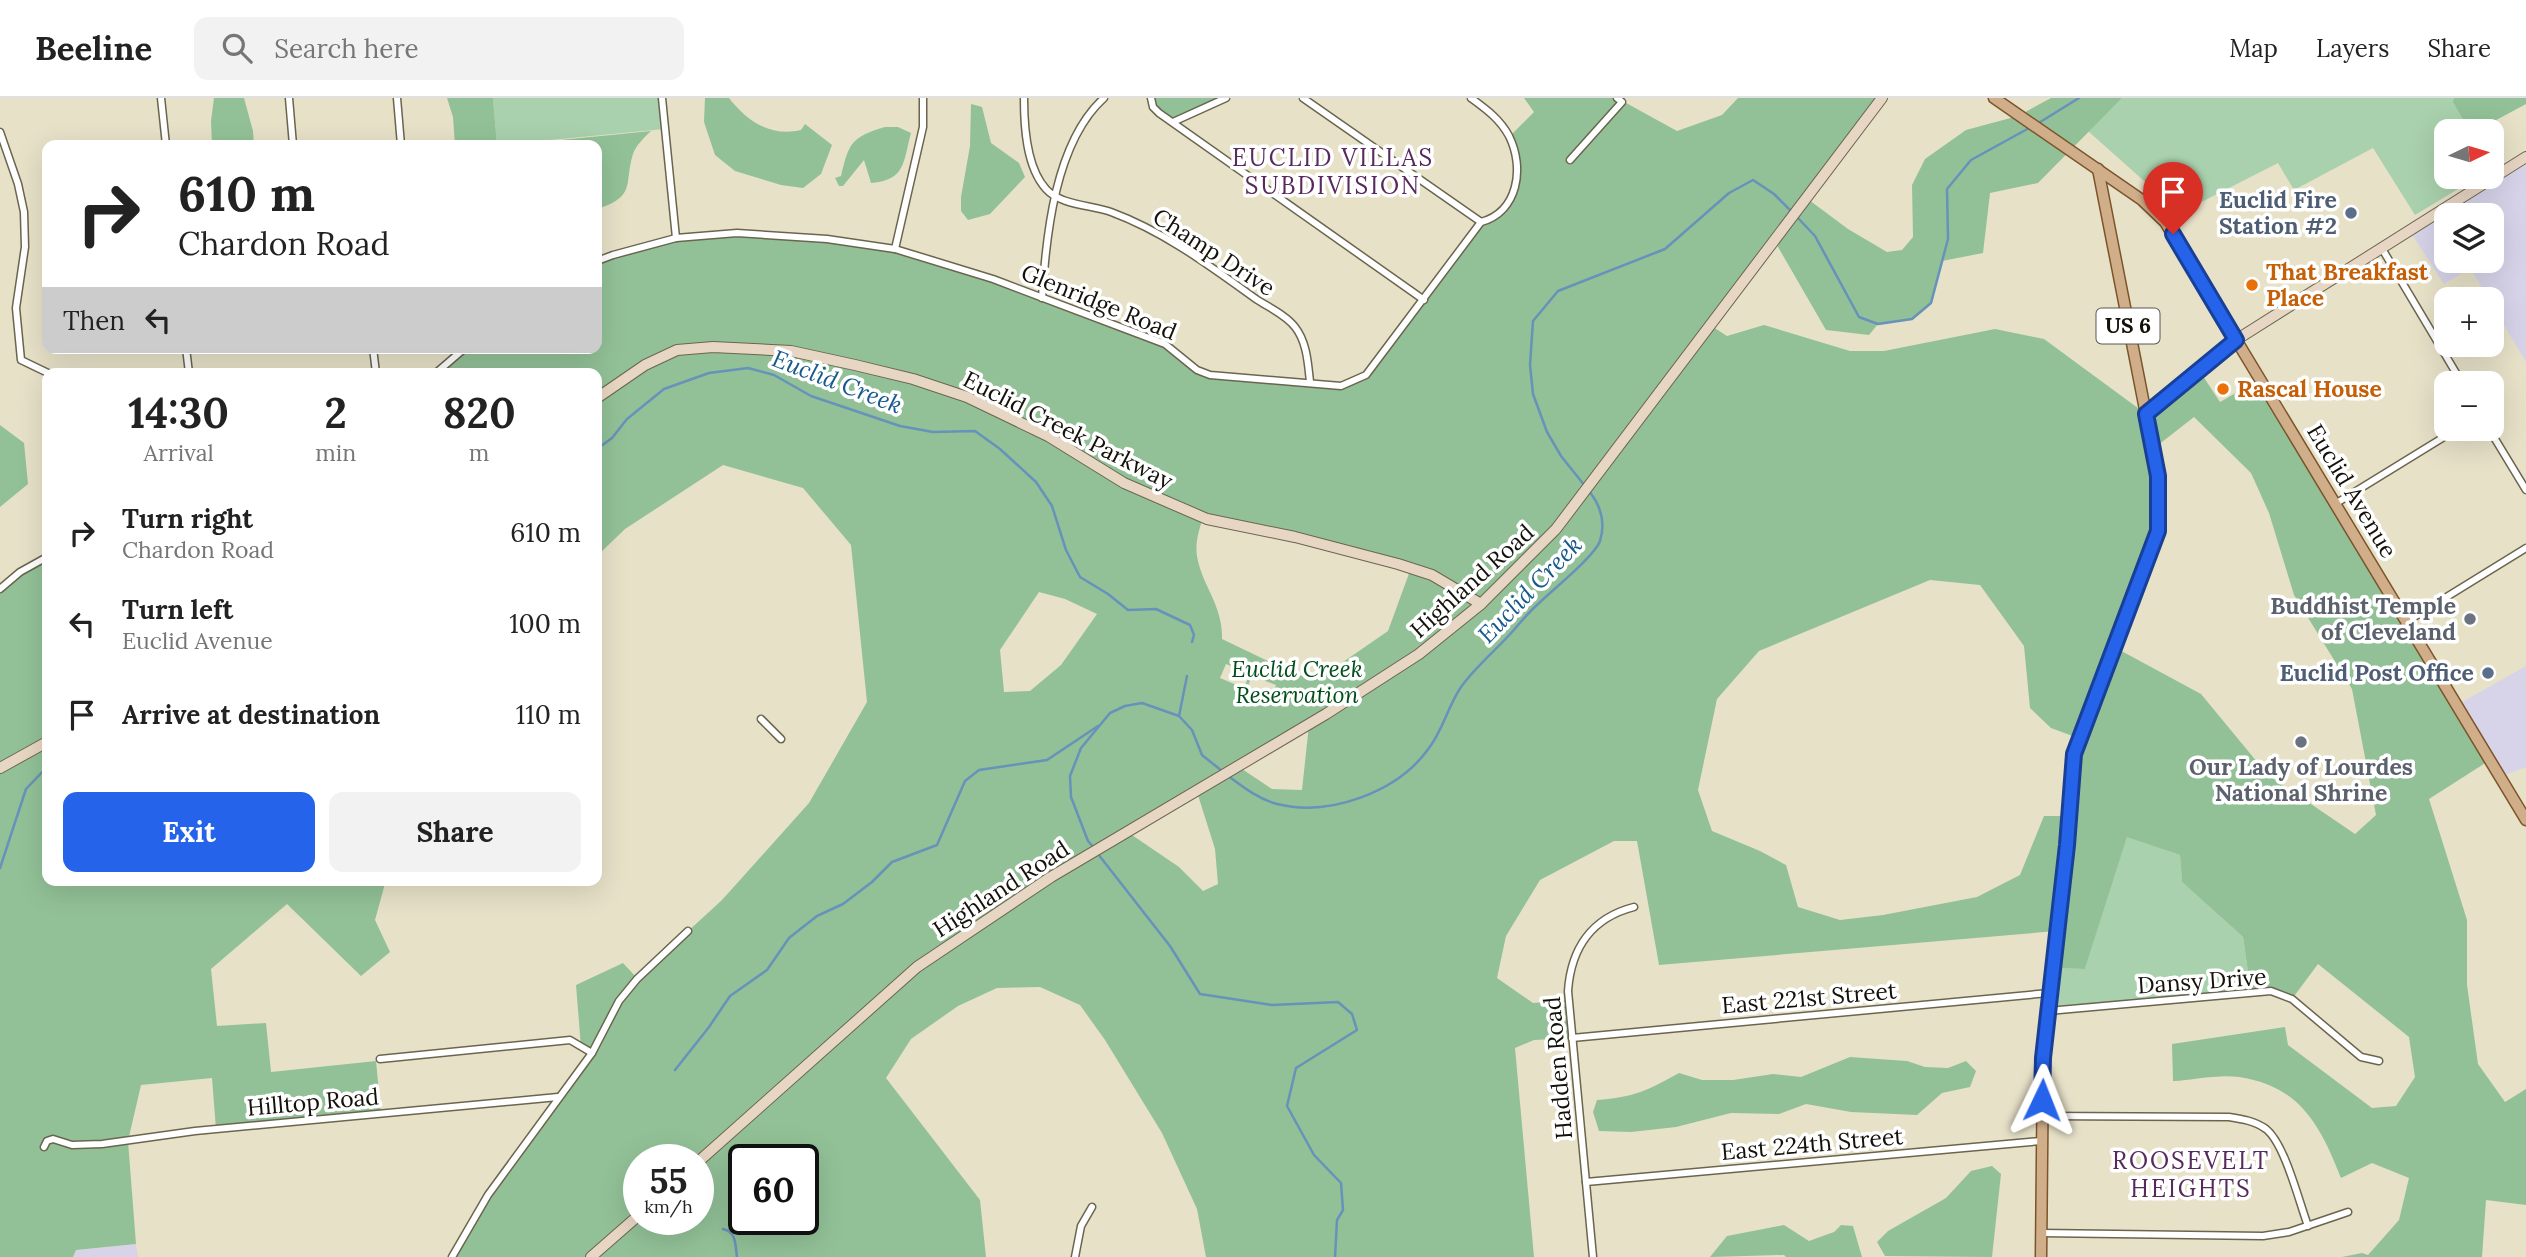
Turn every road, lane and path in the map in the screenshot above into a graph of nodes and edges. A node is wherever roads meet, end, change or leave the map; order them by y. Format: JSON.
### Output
{"nodes":[{"id":1,"x":161,"y":98,"type":"edge"},
{"id":2,"x":289,"y":98,"type":"edge"},
{"id":3,"x":397,"y":98,"type":"edge"},
{"id":4,"x":662,"y":98,"type":"edge"},
{"id":5,"x":923,"y":98,"type":"edge"},
{"id":6,"x":1024,"y":98,"type":"edge"},
{"id":7,"x":1104,"y":98,"type":"edge"},
{"id":8,"x":1151,"y":98,"type":"edge"},
{"id":9,"x":1226,"y":98,"type":"edge"},
{"id":10,"x":1303,"y":98,"type":"edge"},
{"id":11,"x":1471,"y":98,"type":"edge"},
{"id":12,"x":1882,"y":98,"type":"edge"},
{"id":13,"x":1994,"y":98,"type":"edge"},
{"id":14,"x":1619,"y":100,"type":"edge"},
{"id":15,"x":1173,"y":122,"type":"junction"},
{"id":16,"x":0,"y":132,"type":"edge"},
{"id":17,"x":165,"y":140,"type":"edge"},
{"id":18,"x":293,"y":140,"type":"edge"},
{"id":19,"x":401,"y":140,"type":"edge"},
{"id":20,"x":2526,"y":157,"type":"edge"},
{"id":21,"x":1570,"y":160,"type":"dead end"},
{"id":22,"x":2098,"y":169,"type":"junction"},
{"id":23,"x":1054,"y":197,"type":"junction"},
{"id":24,"x":1481,"y":222,"type":"junction"},
{"id":25,"x":677,"y":238,"type":"junction"},
{"id":26,"x":2381,"y":247,"type":"junction"},
{"id":27,"x":895,"y":249,"type":"junction"},
{"id":28,"x":602,"y":259,"type":"edge"},
{"id":29,"x":1042,"y":298,"type":"junction"},
{"id":30,"x":1424,"y":300,"type":"junction"},
{"id":31,"x":2236,"y":340,"type":"junction"},
{"id":32,"x":458,"y":354,"type":"edge"},
{"id":33,"x":442,"y":368,"type":"edge"},
{"id":34,"x":42,"y":370,"type":"edge"},
{"id":35,"x":2455,"y":371,"type":"edge"},
{"id":36,"x":1310,"y":383,"type":"junction"},
{"id":37,"x":602,"y":395,"type":"edge"},
{"id":38,"x":2146,"y":414,"type":"junction"},
{"id":39,"x":2437,"y":441,"type":"edge"},
{"id":40,"x":2496,"y":441,"type":"edge"},
{"id":41,"x":2526,"y":490,"type":"edge"},
{"id":42,"x":2335,"y":504,"type":"junction"},
{"id":43,"x":2526,"y":548,"type":"edge"},
{"id":44,"x":42,"y":560,"type":"edge"},
{"id":45,"x":0,"y":589,"type":"edge"},
{"id":46,"x":1481,"y":604,"type":"junction"},
{"id":47,"x":2406,"y":622,"type":"junction"},
{"id":48,"x":761,"y":719,"type":"dead end"},
{"id":49,"x":781,"y":739,"type":"dead end"},
{"id":50,"x":42,"y":745,"type":"edge"},
{"id":51,"x":0,"y":768,"type":"edge"},
{"id":52,"x":2526,"y":820,"type":"edge"},
{"id":53,"x":1634,"y":908,"type":"dead end"},
{"id":54,"x":688,"y":931,"type":"dead end"},
{"id":55,"x":2049,"y":993,"type":"junction"},
{"id":56,"x":2047,"y":1011,"type":"junction"},
{"id":57,"x":1572,"y":1038,"type":"junction"},
{"id":58,"x":592,"y":1053,"type":"junction"},
{"id":59,"x":380,"y":1059,"type":"dead end"},
{"id":60,"x":2379,"y":1061,"type":"dead end"},
{"id":61,"x":558,"y":1097,"type":"junction"},
{"id":62,"x":2041,"y":1116,"type":"junction"},
{"id":63,"x":2041,"y":1141,"type":"junction"},
{"id":64,"x":44,"y":1147,"type":"dead end"},
{"id":65,"x":714,"y":1149,"type":"edge"},
{"id":66,"x":1586,"y":1182,"type":"junction"},
{"id":67,"x":1092,"y":1207,"type":"dead end"},
{"id":68,"x":2348,"y":1212,"type":"dead end"},
{"id":69,"x":2308,"y":1226,"type":"junction"},
{"id":70,"x":623,"y":1229,"type":"edge"},
{"id":71,"x":2041,"y":1233,"type":"junction"},
{"id":72,"x":452,"y":1257,"type":"edge"},
{"id":73,"x":590,"y":1257,"type":"edge"},
{"id":74,"x":1076,"y":1257,"type":"edge"},
{"id":75,"x":1593,"y":1257,"type":"edge"},
{"id":76,"x":2041,"y":1257,"type":"edge"}],
"edges":[{"from":1,"to":17,"type":"street"},
{"from":2,"to":18,"type":"street"},
{"from":3,"to":19,"type":"street"},
{"from":4,"to":25,"type":"street"},
{"from":5,"to":27,"type":"street"},
{"from":6,"to":23,"type":"street"},
{"from":7,"to":23,"type":"street"},
{"from":8,"to":15,"type":"street"},
{"from":9,"to":15,"type":"street"},
{"from":10,"to":24,"type":"street"},
{"from":11,"to":24,"type":"street","name":"Glenridge Road"},
{"from":12,"to":46,"type":"street","name":"Highland Road"},
{"from":13,"to":22,"type":"main road","name":"Euclid Avenue"},
{"from":14,"to":21,"type":"street"},
{"from":15,"to":30,"type":"street"},
{"from":16,"to":34,"type":"street"},
{"from":20,"to":26,"type":"street"},
{"from":22,"to":31,"type":"main road","name":"Euclid Avenue"},
{"from":22,"to":38,"type":"main road","number":"US 6"},
{"from":23,"to":29,"type":"street"},
{"from":23,"to":36,"type":"street","name":"Champ Drive"},
{"from":24,"to":30,"type":"street","name":"Glenridge Road"},
{"from":25,"to":27,"type":"street","name":"Glenridge Road"},
{"from":25,"to":28,"type":"street","name":"Glenridge Road"},
{"from":26,"to":31,"type":"street"},
{"from":26,"to":35,"type":"street"},
{"from":27,"to":29,"type":"street","name":"Glenridge Road"},
{"from":29,"to":36,"type":"street","name":"Glenridge Road"},
{"from":30,"to":36,"type":"street","name":"Glenridge Road"},
{"from":31,"to":38,"type":"street"},
{"from":31,"to":42,"type":"main road","name":"Euclid Avenue"},
{"from":32,"to":33,"type":"street"},
{"from":37,"to":46,"type":"street","name":"Euclid Creek Parkway"},
{"from":38,"to":55,"type":"main road","number":"US 6"},
{"from":39,"to":42,"type":"street"},
{"from":40,"to":41,"type":"street"},
{"from":42,"to":47,"type":"main road","name":"Euclid Avenue"},
{"from":43,"to":47,"type":"street"},
{"from":44,"to":45,"type":"street"},
{"from":46,"to":65,"type":"street","name":"Highland Road"},
{"from":47,"to":52,"type":"main road","name":"Euclid Avenue"},
{"from":48,"to":49,"type":"street"},
{"from":50,"to":51,"type":"street"},
{"from":53,"to":57,"type":"street","name":"Hadden Road"},
{"from":54,"to":58,"type":"street"},
{"from":55,"to":56,"type":"main road","number":"US 6"},
{"from":55,"to":57,"type":"street","name":"East 221st Street"},
{"from":56,"to":60,"type":"street","name":"Dansy Drive"},
{"from":56,"to":62,"type":"main road","number":"US 6"},
{"from":57,"to":66,"type":"street","name":"Hadden Road"},
{"from":58,"to":59,"type":"street"},
{"from":58,"to":61,"type":"street"},
{"from":61,"to":64,"type":"street","name":"Hilltop Road"},
{"from":61,"to":72,"type":"street"},
{"from":62,"to":63,"type":"main road","number":"US 6"},
{"from":62,"to":69,"type":"street"},
{"from":63,"to":66,"type":"street","name":"East 224th Street"},
{"from":63,"to":71,"type":"main road","number":"US 6"},
{"from":66,"to":75,"type":"street","name":"Hadden Road"},
{"from":67,"to":74,"type":"street"},
{"from":68,"to":69,"type":"street"},
{"from":69,"to":71,"type":"street"},
{"from":70,"to":73,"type":"street"},
{"from":71,"to":76,"type":"main road","number":"US 6"}]}
